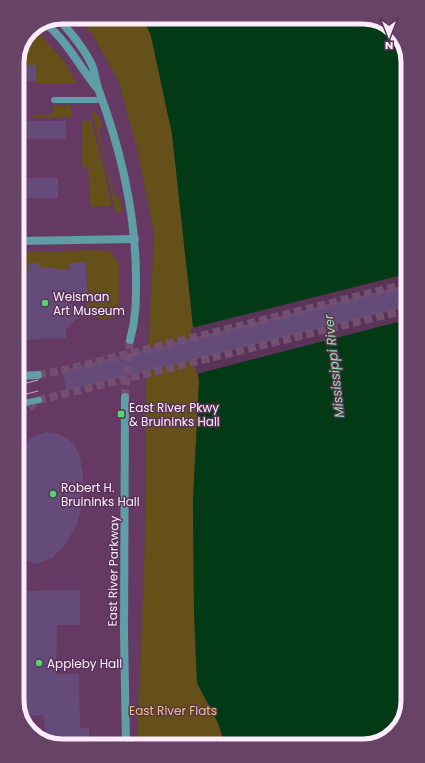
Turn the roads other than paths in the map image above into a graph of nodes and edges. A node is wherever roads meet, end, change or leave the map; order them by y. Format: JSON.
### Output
{"nodes":[{"id":1,"x":63,"y":24,"type":"edge"},
{"id":2,"x":48,"y":27,"type":"edge"},
{"id":3,"x":98,"y":90,"type":"junction"},
{"id":4,"x":54,"y":100,"type":"dead end"},
{"id":5,"x":102,"y":100,"type":"junction"},
{"id":6,"x":135,"y":239,"type":"junction"},
{"id":7,"x":24,"y":241,"type":"edge"},
{"id":8,"x":130,"y":340,"type":"tunnel mouth"},
{"id":9,"x":38,"y":375,"type":"tunnel mouth"},
{"id":10,"x":24,"y":376,"type":"edge"},
{"id":11,"x":125,"y":397,"type":"tunnel mouth"},
{"id":12,"x":38,"y":400,"type":"dead end"},
{"id":13,"x":24,"y":403,"type":"edge"},
{"id":14,"x":126,"y":739,"type":"edge"}],
"edges":[{"from":1,"to":3,"type":"street"},
{"from":2,"to":3,"type":"street"},
{"from":3,"to":5,"type":"street"},
{"from":4,"to":5,"type":"lane"},
{"from":5,"to":6,"type":"street"},
{"from":6,"to":7,"type":"street"},
{"from":6,"to":8,"type":"street"},
{"from":9,"to":10,"type":"street"},
{"from":11,"to":14,"type":"street","name":"East River Parkway"},
{"from":12,"to":13,"type":"lane"}]}
